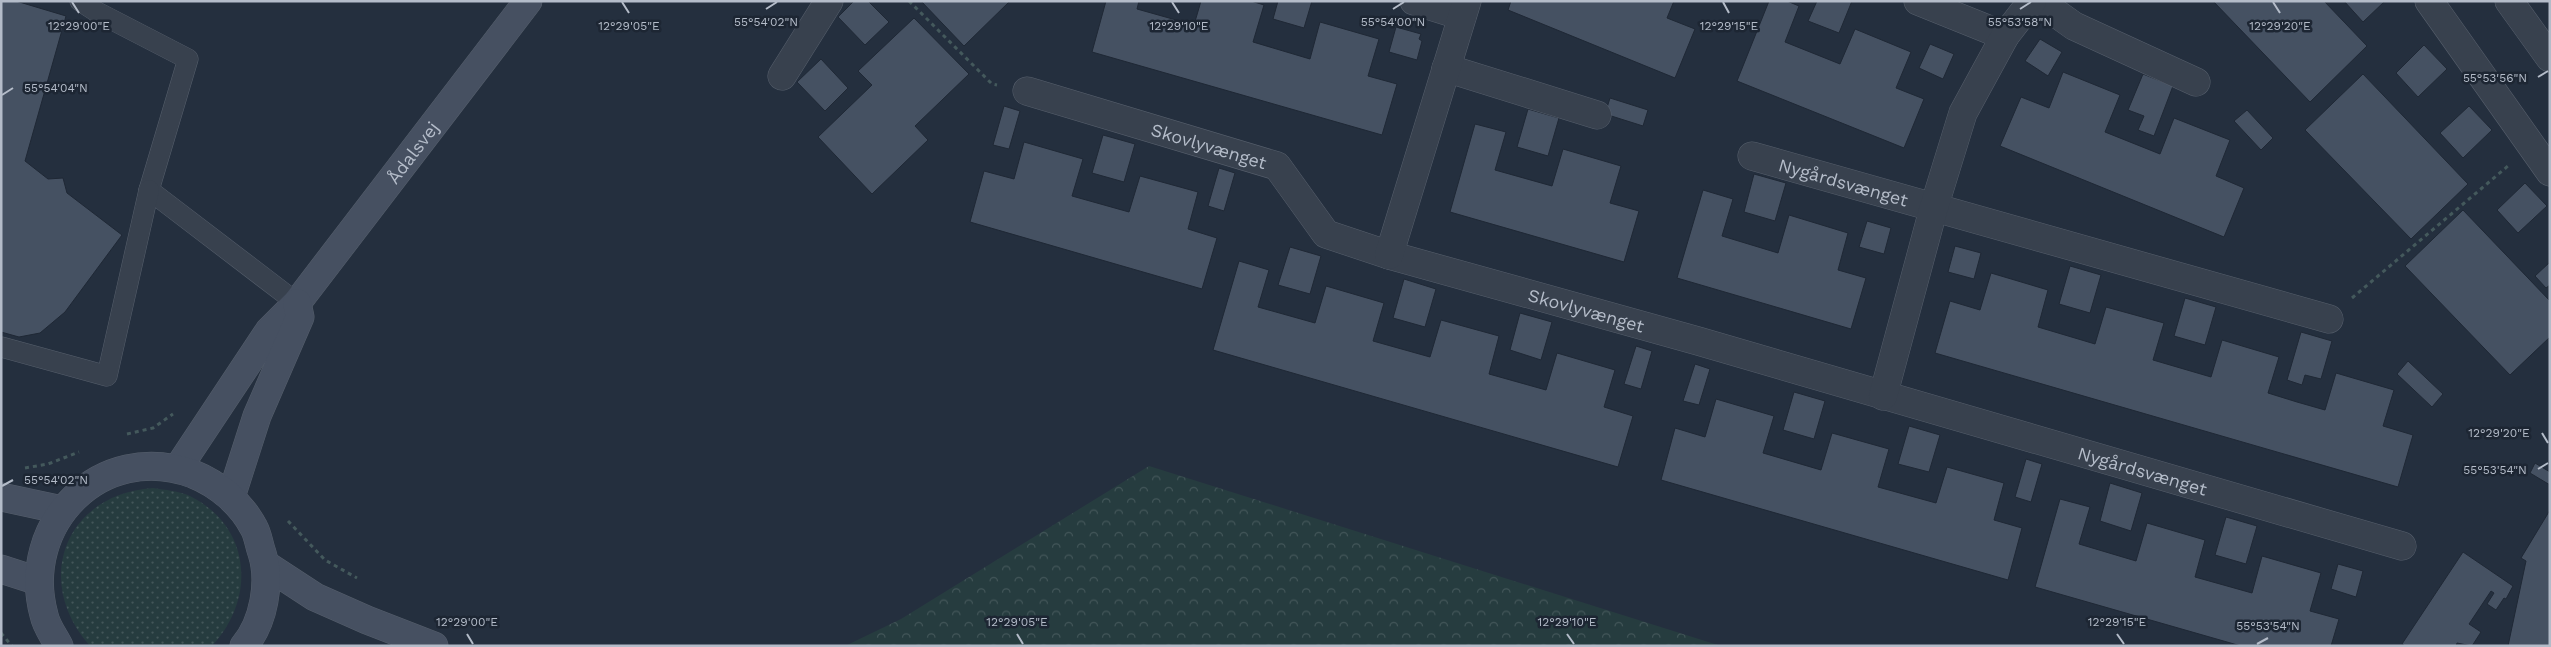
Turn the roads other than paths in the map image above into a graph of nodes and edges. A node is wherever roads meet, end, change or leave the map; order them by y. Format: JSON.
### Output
{"nodes":[{"id":1,"x":80,"y":1,"type":"edge"},
{"id":2,"x":528,"y":1,"type":"edge"},
{"id":3,"x":828,"y":1,"type":"edge"},
{"id":4,"x":1414,"y":1,"type":"edge"},
{"id":5,"x":2032,"y":1,"type":"edge"},
{"id":6,"x":2039,"y":1,"type":"edge"},
{"id":7,"x":2429,"y":1,"type":"edge"},
{"id":8,"x":2509,"y":1,"type":"edge"},
{"id":9,"x":1930,"y":4,"type":"edge"},
{"id":10,"x":1464,"y":8,"type":"edge"},
{"id":11,"x":2004,"y":36,"type":"junction"},
{"id":12,"x":2550,"y":58,"type":"edge"},
{"id":13,"x":1446,"y":68,"type":"junction"},
{"id":14,"x":782,"y":76,"type":"dead end"},
{"id":15,"x":2196,"y":82,"type":"dead end"},
{"id":16,"x":1027,"y":91,"type":"road end"},
{"id":17,"x":1597,"y":115,"type":"dead end"},
{"id":18,"x":1752,"y":156,"type":"dead end"},
{"id":19,"x":2550,"y":172,"type":"edge"},
{"id":20,"x":149,"y":190,"type":"junction"},
{"id":21,"x":1934,"y":207,"type":"junction"},
{"id":22,"x":1389,"y":255,"type":"junction"},
{"id":23,"x":297,"y":304,"type":"junction"},
{"id":24,"x":2329,"y":319,"type":"dead end"},
{"id":25,"x":1698,"y":341,"type":"joint"},
{"id":26,"x":1,"y":347,"type":"edge"},
{"id":27,"x":1884,"y":396,"type":"junction"},
{"id":28,"x":178,"y":468,"type":"junction"},
{"id":29,"x":1,"y":497,"type":"edge"},
{"id":30,"x":231,"y":497,"type":"junction"},
{"id":31,"x":62,"y":510,"type":"junction"},
{"id":32,"x":2402,"y":546,"type":"dead end"},
{"id":33,"x":266,"y":565,"type":"junction"},
{"id":34,"x":1,"y":569,"type":"edge"},
{"id":35,"x":38,"y":580,"type":"junction"},
{"id":36,"x":59,"y":646,"type":"edge"},
{"id":37,"x":244,"y":646,"type":"edge"},
{"id":38,"x":434,"y":646,"type":"edge"}],
"edges":[{"from":1,"to":20,"type":"lane"},
{"from":2,"to":23,"type":"main road","name":"Ådalsvej"},
{"from":3,"to":14,"type":"street"},
{"from":4,"to":10,"type":"street"},
{"from":5,"to":11,"type":"street"},
{"from":6,"to":15,"type":"street"},
{"from":7,"to":19,"type":"street"},
{"from":8,"to":12,"type":"street"},
{"from":9,"to":11,"type":"street"},
{"from":10,"to":13,"type":"street"},
{"from":11,"to":21,"type":"street"},
{"from":13,"to":17,"type":"street"},
{"from":13,"to":22,"type":"street"},
{"from":16,"to":22,"type":"street","name":"Skovlyvænget"},
{"from":18,"to":21,"type":"street","name":"Nygårdsvænget"},
{"from":20,"to":23,"type":"lane"},
{"from":20,"to":26,"type":"lane"},
{"from":21,"to":24,"type":"street","name":"Nygårdsvænget"},
{"from":21,"to":27,"type":"street"},
{"from":22,"to":25,"type":"street","name":"Skovlyvænget"},
{"from":23,"to":28,"type":"main road","name":"Ådalsvej"},
{"from":23,"to":30,"type":"main road"},
{"from":25,"to":27,"type":"street","name":"Nygårdsvænget"},
{"from":27,"to":32,"type":"street","name":"Nygårdsvænget"},
{"from":28,"to":30,"type":"main road"},
{"from":28,"to":31,"type":"main road"},
{"from":29,"to":31,"type":"main road"},
{"from":30,"to":33,"type":"main road"},
{"from":31,"to":35,"type":"main road"},
{"from":33,"to":37,"type":"main road"},
{"from":33,"to":38,"type":"main road"},
{"from":34,"to":35,"type":"main road"},
{"from":35,"to":36,"type":"main road"}]}
